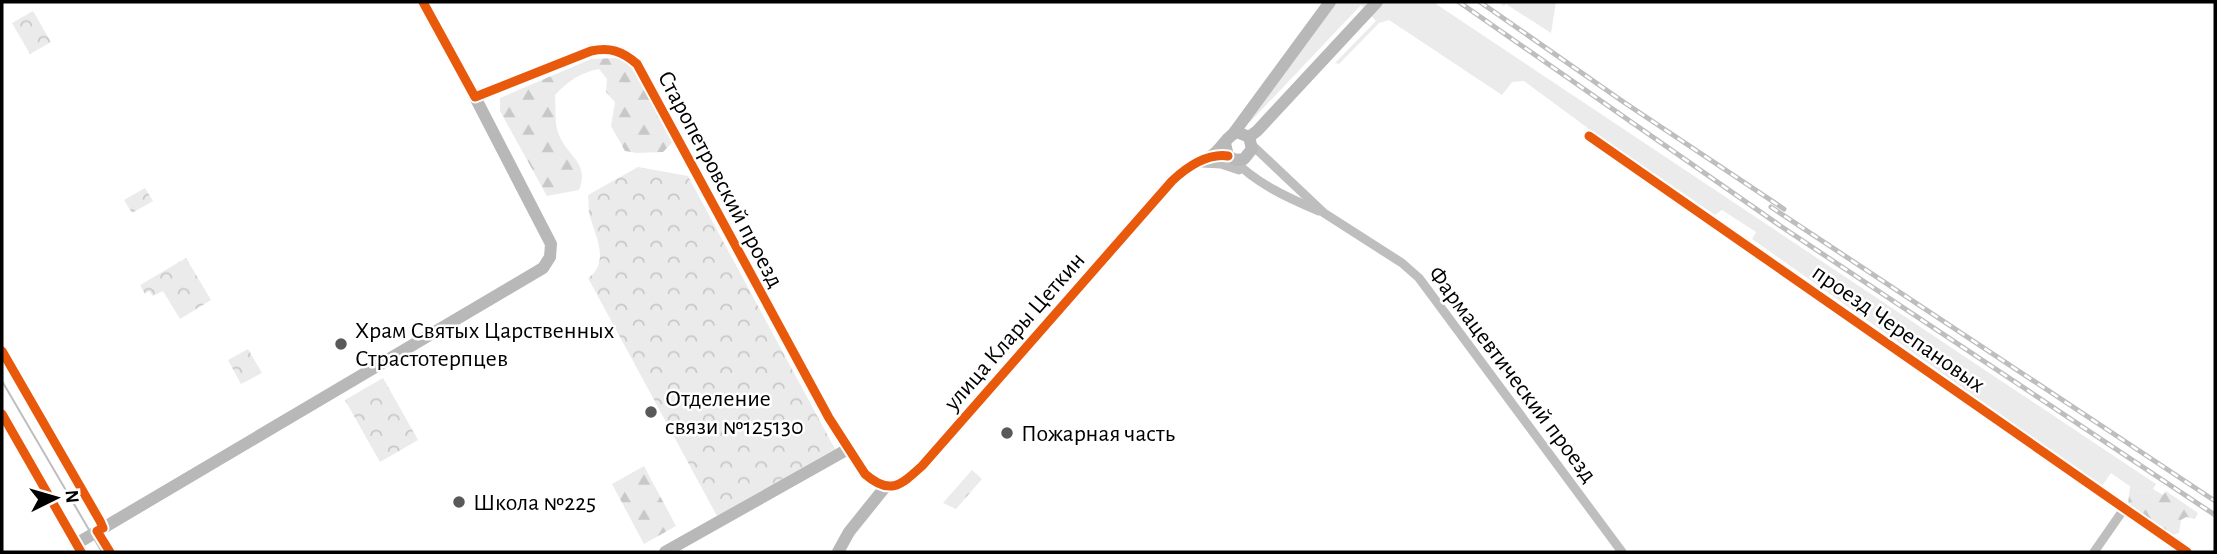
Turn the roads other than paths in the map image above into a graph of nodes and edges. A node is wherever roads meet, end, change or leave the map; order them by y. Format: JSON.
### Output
{"nodes":[{"id":1,"x":423,"y":2,"type":"edge"},
{"id":2,"x":1330,"y":2,"type":"edge"},
{"id":3,"x":1377,"y":2,"type":"edge"},
{"id":4,"x":475,"y":97,"type":"junction"},
{"id":5,"x":1589,"y":136,"type":"dead end"},
{"id":6,"x":1251,"y":141,"type":"junction"},
{"id":7,"x":1229,"y":148,"type":"junction"},
{"id":8,"x":1194,"y":164,"type":"junction"},
{"id":9,"x":1244,"y":172,"type":"junction"},
{"id":10,"x":1324,"y":213,"type":"junction"},
{"id":11,"x":2,"y":414,"type":"edge"},
{"id":12,"x":848,"y":449,"type":"junction"},
{"id":13,"x":886,"y":486,"type":"junction"},
{"id":14,"x":2124,"y":509,"type":"junction"},
{"id":15,"x":78,"y":548,"type":"edge"},
{"id":16,"x":665,"y":552,"type":"edge"},
{"id":17,"x":838,"y":552,"type":"edge"},
{"id":18,"x":1622,"y":552,"type":"edge"},
{"id":19,"x":2094,"y":552,"type":"edge"},
{"id":20,"x":2187,"y":552,"type":"edge"}],
"edges":[{"from":1,"to":4,"type":"street"},
{"from":2,"to":7,"type":"street"},
{"from":3,"to":6,"type":"street"},
{"from":4,"to":12,"type":"street","name":"Старопетровский проезд"},
{"from":4,"to":15,"type":"street"},
{"from":5,"to":14,"type":"street","name":"проезд Черепановых"},
{"from":6,"to":7,"type":"street"},
{"from":6,"to":7,"type":"street"},
{"from":6,"to":10,"type":"street","name":"Фармацевтический проезд"},
{"from":7,"to":8,"type":"street","name":"улица Клары Цеткин"},
{"from":7,"to":9,"type":"street","name":"Фармацевтический проезд"},
{"from":8,"to":9,"type":"street","name":"Фармацевтический проезд"},
{"from":8,"to":13,"type":"street","name":"улица Клары Цеткин"},
{"from":9,"to":10,"type":"street","name":"Фармацевтический проезд"},
{"from":10,"to":18,"type":"street","name":"Фармацевтический проезд"},
{"from":11,"to":15,"type":"street"},
{"from":12,"to":13,"type":"street"},
{"from":12,"to":16,"type":"street"},
{"from":13,"to":17,"type":"street","name":"улица Клары Цеткин"},
{"from":14,"to":19,"type":"street"},
{"from":14,"to":20,"type":"street","name":"проезд Черепановых"}]}
